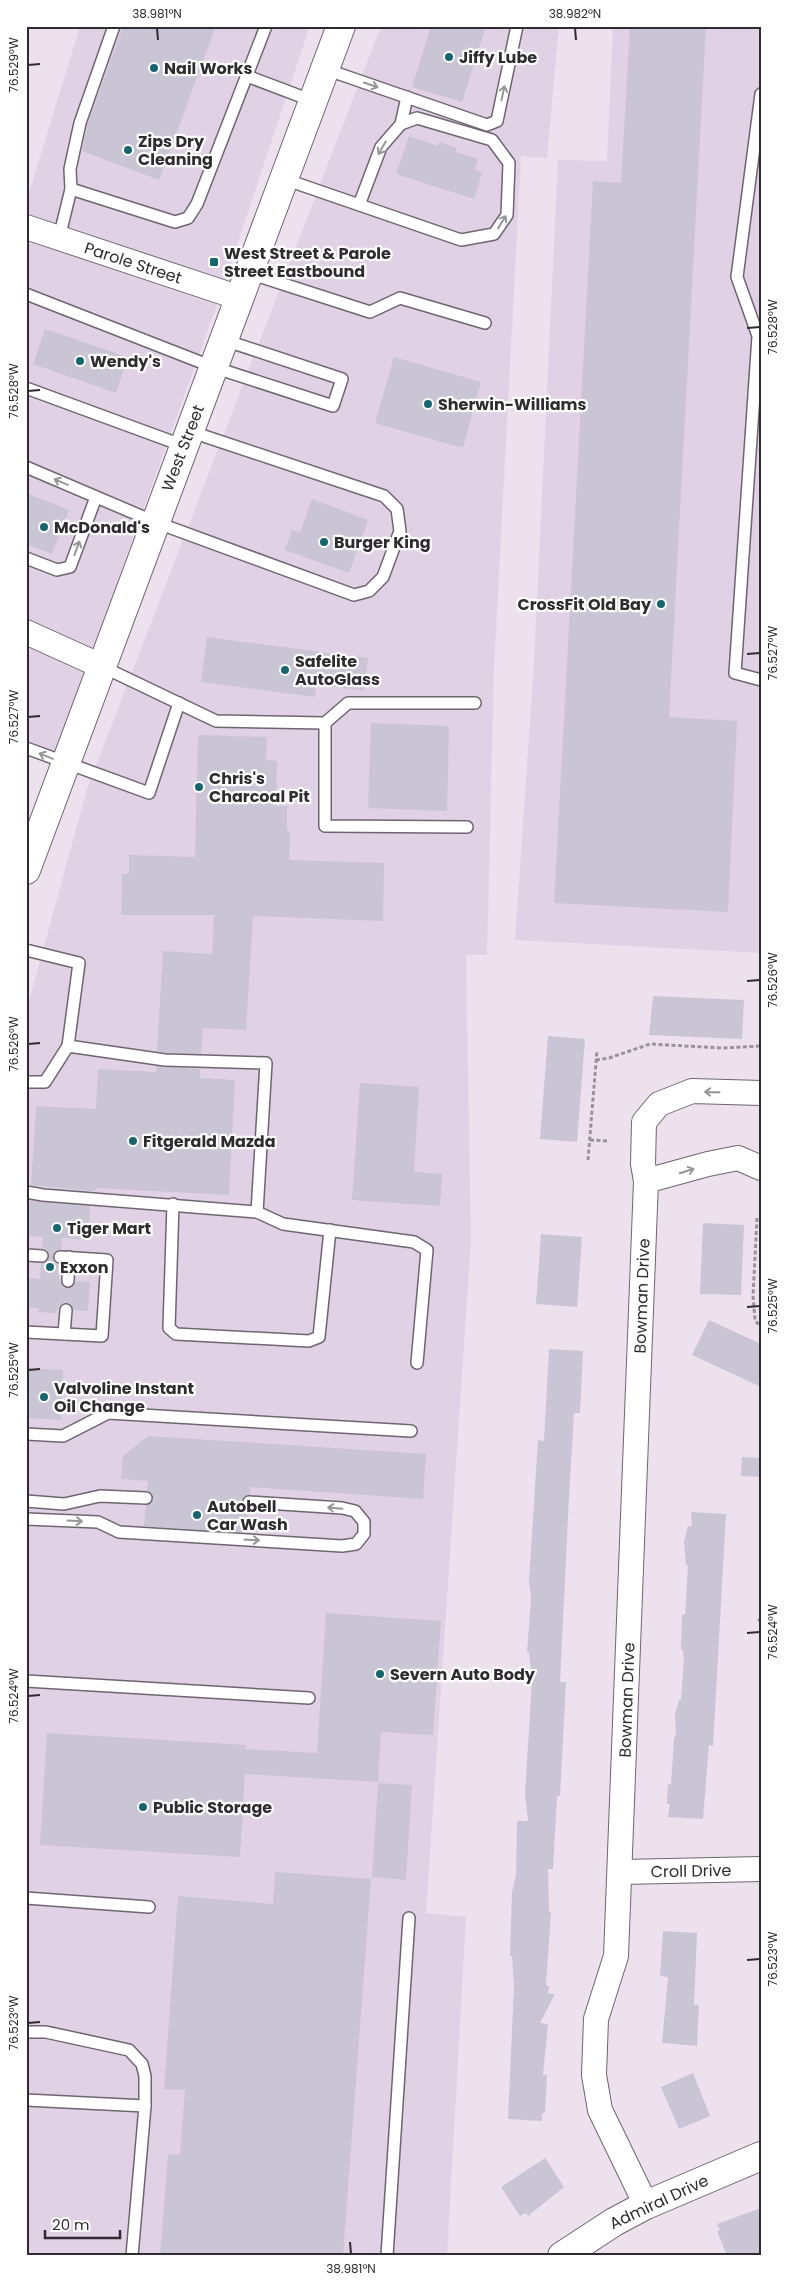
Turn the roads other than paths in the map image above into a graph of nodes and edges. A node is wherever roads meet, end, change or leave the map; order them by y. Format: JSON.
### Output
{"nodes":[{"id":1,"x":114,"y":26,"type":"edge"},
{"id":2,"x":266,"y":26,"type":"edge"},
{"id":3,"x":341,"y":26,"type":"edge"},
{"id":4,"x":517,"y":26,"type":"edge"},
{"id":5,"x":325,"y":69,"type":"junction"},
{"id":6,"x":247,"y":76,"type":"junction"},
{"id":7,"x":761,"y":94,"type":"edge"},
{"id":8,"x":407,"y":97,"type":"junction"},
{"id":9,"x":313,"y":101,"type":"junction"},
{"id":10,"x":401,"y":124,"type":"junction"},
{"id":11,"x":284,"y":179,"type":"junction"},
{"id":12,"x":71,"y":189,"type":"junction"},
{"id":13,"x":359,"y":205,"type":"junction"},
{"id":14,"x":28,"y":231,"type":"edge"},
{"id":15,"x":59,"y":238,"type":"junction"},
{"id":16,"x":249,"y":273,"type":"junction"},
{"id":17,"x":26,"y":294,"type":"edge"},
{"id":18,"x":240,"y":298,"type":"junction"},
{"id":19,"x":486,"y":323,"type":"dead end"},
{"id":20,"x":224,"y":340,"type":"junction"},
{"id":21,"x":213,"y":367,"type":"junction"},
{"id":22,"x":26,"y":388,"type":"edge"},
{"id":23,"x":187,"y":438,"type":"junction"},
{"id":24,"x":26,"y":468,"type":"edge"},
{"id":25,"x":96,"y":497,"type":"junction"},
{"id":26,"x":155,"y":522,"type":"junction"},
{"id":27,"x":26,"y":558,"type":"edge"},
{"id":28,"x":26,"y":632,"type":"edge"},
{"id":29,"x":101,"y":666,"type":"junction"},
{"id":30,"x":761,"y":680,"type":"edge"},
{"id":31,"x":475,"y":703,"type":"dead end"},
{"id":32,"x":179,"y":704,"type":"junction"},
{"id":33,"x":325,"y":723,"type":"junction"},
{"id":34,"x":26,"y":748,"type":"edge"},
{"id":35,"x":65,"y":764,"type":"junction"},
{"id":36,"x":467,"y":827,"type":"dead end"},
{"id":37,"x":28,"y":858,"type":"edge"},
{"id":38,"x":26,"y":950,"type":"edge"},
{"id":39,"x":68,"y":1046,"type":"junction"},
{"id":40,"x":26,"y":1082,"type":"edge"},
{"id":41,"x":761,"y":1093,"type":"edge"},
{"id":42,"x":761,"y":1168,"type":"edge"},
{"id":43,"x":646,"y":1181,"type":"junction"},
{"id":44,"x":26,"y":1192,"type":"edge"},
{"id":45,"x":173,"y":1204,"type":"junction"},
{"id":46,"x":257,"y":1212,"type":"junction"},
{"id":47,"x":330,"y":1230,"type":"junction"},
{"id":48,"x":26,"y":1255,"type":"edge"},
{"id":49,"x":42,"y":1256,"type":"dead end"},
{"id":50,"x":68,"y":1281,"type":"dead end"},
{"id":51,"x":66,"y":1310,"type":"dead end"},
{"id":52,"x":26,"y":1332,"type":"edge"},
{"id":53,"x":64,"y":1334,"type":"junction"},
{"id":54,"x":417,"y":1363,"type":"dead end"},
{"id":55,"x":410,"y":1431,"type":"dead end"},
{"id":56,"x":26,"y":1434,"type":"edge"},
{"id":57,"x":146,"y":1498,"type":"dead end"},
{"id":58,"x":26,"y":1502,"type":"edge"},
{"id":59,"x":249,"y":1502,"type":"dead end"},
{"id":60,"x":26,"y":1519,"type":"edge"},
{"id":61,"x":26,"y":1681,"type":"edge"},
{"id":62,"x":308,"y":1698,"type":"dead end"},
{"id":63,"x":761,"y":1869,"type":"edge"},
{"id":64,"x":621,"y":1872,"type":"junction"},
{"id":65,"x":26,"y":1898,"type":"edge"},
{"id":66,"x":149,"y":1907,"type":"dead end"},
{"id":67,"x":409,"y":1918,"type":"dead end"},
{"id":68,"x":26,"y":2032,"type":"edge"},
{"id":69,"x":26,"y":2100,"type":"edge"},
{"id":70,"x":145,"y":2106,"type":"junction"},
{"id":71,"x":761,"y":2156,"type":"edge"},
{"id":72,"x":646,"y":2205,"type":"junction"},
{"id":73,"x":132,"y":2256,"type":"edge"},
{"id":74,"x":387,"y":2256,"type":"edge"},
{"id":75,"x":562,"y":2256,"type":"edge"}],
"edges":[{"from":1,"to":12,"type":"lane"},
{"from":2,"to":6,"type":"lane"},
{"from":3,"to":5,"type":"main road","name":"West Street"},
{"from":8,"to":4,"type":"lane","one_way":true},
{"from":5,"to":8,"type":"lane","one_way":true},
{"from":5,"to":9,"type":"main road","name":"West Street"},
{"from":6,"to":9,"type":"lane"},
{"from":6,"to":12,"type":"lane"},
{"from":7,"to":30,"type":"lane"},
{"from":8,"to":10,"type":"lane"},
{"from":9,"to":11,"type":"main road","name":"West Street"},
{"from":10,"to":13,"type":"lane","one_way":true},
{"from":13,"to":10,"type":"lane","one_way":true},
{"from":11,"to":13,"type":"lane"},
{"from":11,"to":16,"type":"main road","name":"West Street"},
{"from":12,"to":15,"type":"lane"},
{"from":14,"to":15,"type":"street","name":"Parole Street"},
{"from":15,"to":18,"type":"street","name":"Parole Street"},
{"from":16,"to":18,"type":"main road","name":"West Street"},
{"from":16,"to":19,"type":"lane"},
{"from":17,"to":21,"type":"lane"},
{"from":18,"to":20,"type":"main road","name":"West Street"},
{"from":20,"to":21,"type":"main road","name":"West Street"},
{"from":20,"to":21,"type":"lane"},
{"from":21,"to":23,"type":"main road","name":"West Street"},
{"from":22,"to":23,"type":"lane"},
{"from":23,"to":26,"type":"main road","name":"West Street"},
{"from":23,"to":26,"type":"lane"},
{"from":25,"to":24,"type":"lane","one_way":true},
{"from":25,"to":26,"type":"lane"},
{"from":27,"to":25,"type":"lane","one_way":true},
{"from":26,"to":29,"type":"main road","name":"West Street"},
{"from":28,"to":29,"type":"street"},
{"from":29,"to":32,"type":"lane"},
{"from":29,"to":35,"type":"main road","name":"West Street"},
{"from":31,"to":33,"type":"lane"},
{"from":32,"to":33,"type":"lane"},
{"from":32,"to":35,"type":"lane"},
{"from":33,"to":36,"type":"lane"},
{"from":35,"to":34,"type":"lane","one_way":true},
{"from":35,"to":37,"type":"main road","name":"West Street"},
{"from":38,"to":39,"type":"lane"},
{"from":39,"to":40,"type":"lane"},
{"from":39,"to":46,"type":"lane"},
{"from":41,"to":43,"type":"street","name":"Bowman Drive","one_way":true},
{"from":43,"to":42,"type":"street","one_way":true},
{"from":43,"to":64,"type":"street","name":"Bowman Drive"},
{"from":44,"to":45,"type":"lane"},
{"from":45,"to":46,"type":"lane"},
{"from":45,"to":47,"type":"lane"},
{"from":46,"to":47,"type":"lane"},
{"from":47,"to":54,"type":"lane"},
{"from":48,"to":49,"type":"lane"},
{"from":50,"to":53,"type":"lane"},
{"from":51,"to":53,"type":"lane"},
{"from":52,"to":53,"type":"lane"},
{"from":55,"to":56,"type":"lane"},
{"from":57,"to":58,"type":"lane"},
{"from":60,"to":59,"type":"lane","one_way":true},
{"from":61,"to":62,"type":"lane"},
{"from":63,"to":64,"type":"street","name":"Croll Drive"},
{"from":64,"to":72,"type":"street","name":"Bowman Drive"},
{"from":65,"to":66,"type":"lane"},
{"from":67,"to":74,"type":"lane"},
{"from":68,"to":70,"type":"lane"},
{"from":69,"to":70,"type":"lane"},
{"from":70,"to":73,"type":"lane"},
{"from":71,"to":72,"type":"main road","name":"Admiral Drive"},
{"from":72,"to":75,"type":"main road","name":"Admiral Drive"}]}
